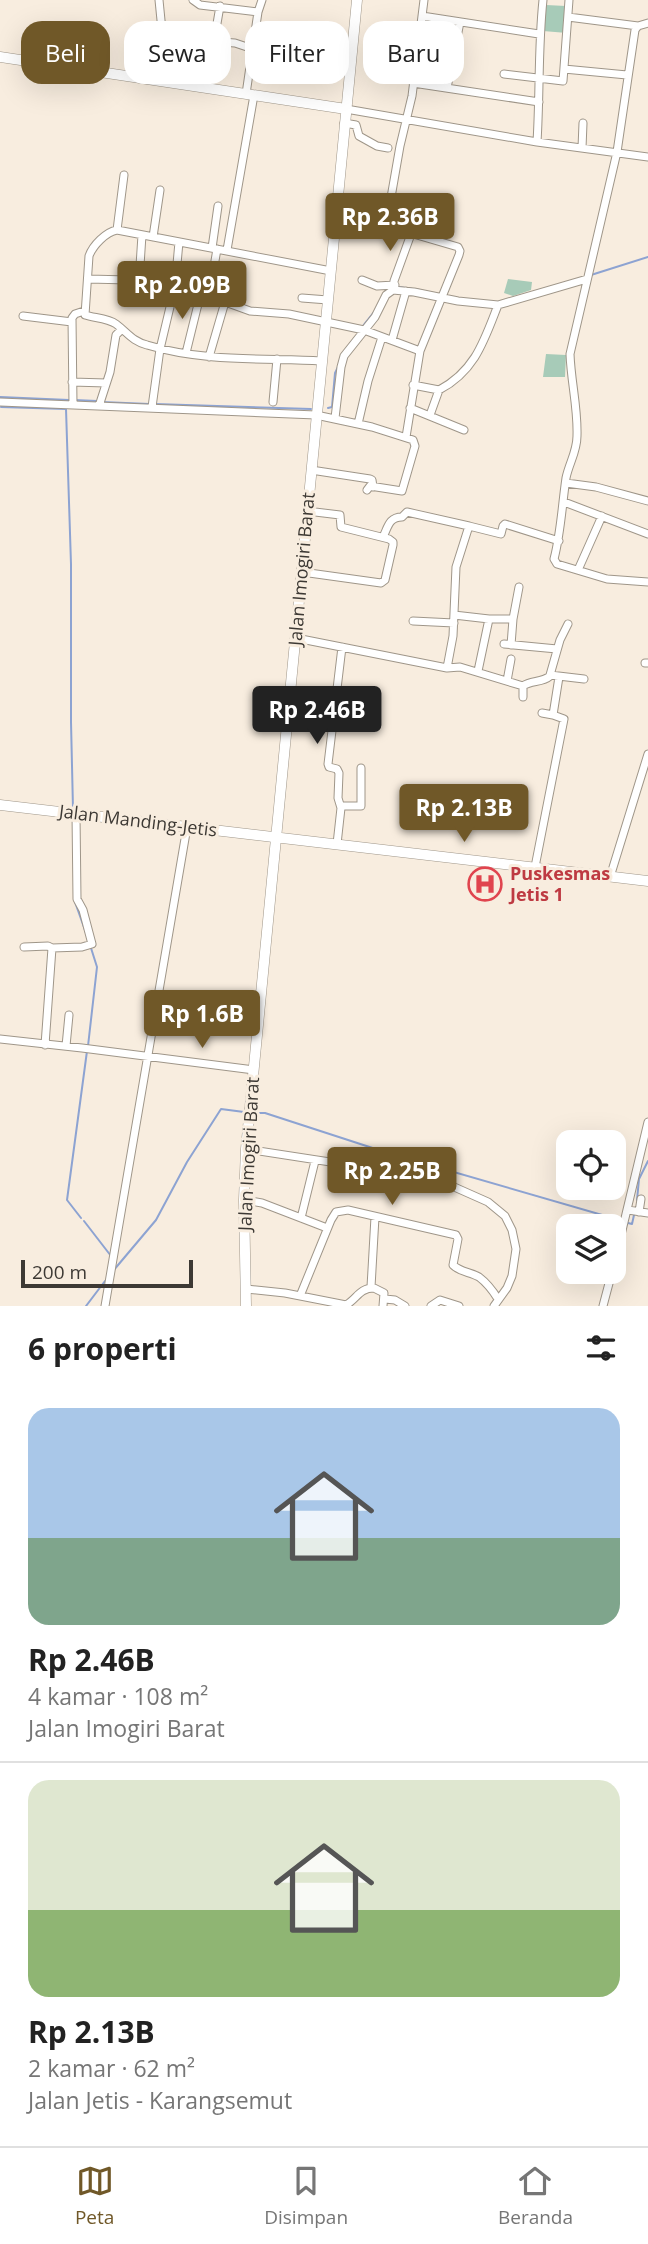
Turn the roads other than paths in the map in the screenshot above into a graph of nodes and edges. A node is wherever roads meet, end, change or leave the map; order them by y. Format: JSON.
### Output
{"nodes":[{"id":1,"x":159,"y":0,"type":"edge"},
{"id":2,"x":193,"y":0,"type":"edge"},
{"id":3,"x":262,"y":0,"type":"edge"},
{"id":4,"x":357,"y":0,"type":"edge"},
{"id":5,"x":424,"y":0,"type":"edge"},
{"id":6,"x":543,"y":0,"type":"edge"},
{"id":7,"x":569,"y":0,"type":"edge"},
{"id":8,"x":220,"y":6,"type":"junction"},
{"id":9,"x":258,"y":12,"type":"junction"},
{"id":10,"x":422,"y":16,"type":"junction"},
{"id":11,"x":568,"y":17,"type":"junction"},
{"id":12,"x":161,"y":21,"type":"edge"},
{"id":13,"x":216,"y":21,"type":"edge"},
{"id":14,"x":257,"y":21,"type":"edge"},
{"id":15,"x":421,"y":21,"type":"edge"},
{"id":16,"x":454,"y":21,"type":"edge"},
{"id":17,"x":464,"y":23,"type":"edge"},
{"id":18,"x":648,"y":23,"type":"edge"},
{"id":19,"x":638,"y":26,"type":"junction"},
{"id":20,"x":539,"y":34,"type":"junction"},
{"id":21,"x":0,"y":57,"type":"edge"},
{"id":22,"x":564,"y":69,"type":"junction"},
{"id":23,"x":504,"y":74,"type":"dead end"},
{"id":24,"x":124,"y":75,"type":"edge"},
{"id":25,"x":627,"y":75,"type":"junction"},
{"id":26,"x":540,"y":79,"type":"junction"},
{"id":27,"x":185,"y":84,"type":"edge"},
{"id":28,"x":204,"y":84,"type":"edge"},
{"id":29,"x":251,"y":84,"type":"edge"},
{"id":30,"x":413,"y":84,"type":"edge"},
{"id":31,"x":420,"y":84,"type":"edge"},
{"id":32,"x":448,"y":84,"type":"edge"},
{"id":33,"x":203,"y":87,"type":"junction"},
{"id":34,"x":447,"y":88,"type":"junction"},
{"id":35,"x":250,"y":95,"type":"junction"},
{"id":36,"x":539,"y":102,"type":"junction"},
{"id":37,"x":346,"y":109,"type":"junction"},
{"id":38,"x":407,"y":119,"type":"junction"},
{"id":39,"x":344,"y":123,"type":"junction"},
{"id":40,"x":583,"y":123,"type":"dead end"},
{"id":41,"x":537,"y":142,"type":"junction"},
{"id":42,"x":388,"y":148,"type":"dead end"},
{"id":43,"x":583,"y":148,"type":"junction"},
{"id":44,"x":617,"y":152,"type":"junction"},
{"id":45,"x":648,"y":157,"type":"edge"},
{"id":46,"x":124,"y":176,"type":"dead end"},
{"id":47,"x":160,"y":190,"type":"dead end"},
{"id":48,"x":218,"y":206,"type":"dead end"},
{"id":49,"x":335,"y":222,"type":"junction"},
{"id":50,"x":386,"y":226,"type":"junction"},
{"id":51,"x":117,"y":230,"type":"junction"},
{"id":52,"x":411,"y":234,"type":"junction"},
{"id":53,"x":142,"y":235,"type":"junction"},
{"id":54,"x":153,"y":237,"type":"junction"},
{"id":55,"x":179,"y":242,"type":"junction"},
{"id":56,"x":215,"y":248,"type":"junction"},
{"id":57,"x":227,"y":250,"type":"junction"},
{"id":58,"x":331,"y":271,"type":"junction"},
{"id":59,"x":588,"y":277,"type":"junction"},
{"id":60,"x":88,"y":279,"type":"junction"},
{"id":61,"x":362,"y":280,"type":"dead end"},
{"id":62,"x":139,"y":281,"type":"junction"},
{"id":63,"x":175,"y":286,"type":"junction"},
{"id":64,"x":394,"y":287,"type":"junction"},
{"id":65,"x":407,"y":291,"type":"junction"},
{"id":66,"x":201,"y":292,"type":"junction"},
{"id":67,"x":442,"y":295,"type":"junction"},
{"id":68,"x":209,"y":296,"type":"junction"},
{"id":69,"x":302,"y":298,"type":"dead end"},
{"id":70,"x":328,"y":300,"type":"junction"},
{"id":71,"x":225,"y":302,"type":"junction"},
{"id":72,"x":498,"y":305,"type":"junction"},
{"id":73,"x":84,"y":311,"type":"junction"},
{"id":74,"x":23,"y":316,"type":"dead end"},
{"id":75,"x":325,"y":321,"type":"junction"},
{"id":76,"x":72,"y":322,"type":"junction"},
{"id":77,"x":361,"y":329,"type":"junction"},
{"id":78,"x":121,"y":330,"type":"junction"},
{"id":79,"x":382,"y":337,"type":"junction"},
{"id":80,"x":392,"y":340,"type":"junction"},
{"id":81,"x":160,"y":349,"type":"junction"},
{"id":82,"x":420,"y":351,"type":"junction"},
{"id":83,"x":186,"y":353,"type":"junction"},
{"id":84,"x":209,"y":356,"type":"junction"},
{"id":85,"x":277,"y":359,"type":"junction"},
{"id":86,"x":321,"y":361,"type":"junction"},
{"id":87,"x":72,"y":382,"type":"junction"},
{"id":88,"x":106,"y":383,"type":"junction"},
{"id":89,"x":413,"y":385,"type":"junction"},
{"id":90,"x":439,"y":390,"type":"junction"},
{"id":91,"x":73,"y":401,"type":"junction"},
{"id":92,"x":0,"y":402,"type":"edge"},
{"id":93,"x":273,"y":402,"type":"dead end"},
{"id":94,"x":100,"y":403,"type":"junction"},
{"id":95,"x":152,"y":403,"type":"junction"},
{"id":96,"x":410,"y":408,"type":"junction"},
{"id":97,"x":316,"y":415,"type":"junction"},
{"id":98,"x":430,"y":415,"type":"junction"},
{"id":99,"x":335,"y":418,"type":"junction"},
{"id":100,"x":358,"y":424,"type":"junction"},
{"id":101,"x":464,"y":430,"type":"dead end"},
{"id":102,"x":406,"y":437,"type":"junction"},
{"id":103,"x":311,"y":470,"type":"junction"},
{"id":104,"x":566,"y":483,"type":"junction"},
{"id":105,"x":648,"y":501,"type":"edge"},
{"id":106,"x":564,"y":502,"type":"junction"},
{"id":107,"x":307,"y":511,"type":"junction"},
{"id":108,"x":602,"y":516,"type":"junction"},
{"id":109,"x":469,"y":526,"type":"junction"},
{"id":110,"x":648,"y":534,"type":"edge"},
{"id":111,"x":383,"y":537,"type":"junction"},
{"id":112,"x":559,"y":541,"type":"junction"},
{"id":113,"x":578,"y":570,"type":"junction"},
{"id":114,"x":302,"y":572,"type":"junction"},
{"id":115,"x":648,"y":582,"type":"edge"},
{"id":116,"x":519,"y":587,"type":"dead end"},
{"id":117,"x":454,"y":619,"type":"junction"},
{"id":118,"x":489,"y":619,"type":"junction"},
{"id":119,"x":513,"y":619,"type":"junction"},
{"id":120,"x":413,"y":621,"type":"dead end"},
{"id":121,"x":568,"y":624,"type":"dead end"},
{"id":122,"x":296,"y":638,"type":"junction"},
{"id":123,"x":510,"y":645,"type":"junction"},
{"id":124,"x":342,"y":647,"type":"junction"},
{"id":125,"x":557,"y":649,"type":"junction"},
{"id":126,"x":447,"y":668,"type":"junction"},
{"id":127,"x":478,"y":671,"type":"junction"},
{"id":128,"x":555,"y":676,"type":"junction"},
{"id":129,"x":583,"y":679,"type":"dead end"},
{"id":130,"x":507,"y":681,"type":"junction"},
{"id":131,"x":523,"y":686,"type":"junction"},
{"id":132,"x":523,"y":697,"type":"dead end"},
{"id":133,"x":542,"y":713,"type":"dead end"},
{"id":134,"x":553,"y":715,"type":"junction"},
{"id":135,"x":648,"y":754,"type":"edge"},
{"id":136,"x":361,"y":768,"type":"dead end"},
{"id":137,"x":0,"y":805,"type":"edge"},
{"id":138,"x":341,"y":806,"type":"junction"},
{"id":139,"x":74,"y":813,"type":"junction"},
{"id":140,"x":187,"y":827,"type":"junction"},
{"id":141,"x":277,"y":836,"type":"junction"},
{"id":142,"x":337,"y":844,"type":"junction"},
{"id":143,"x":535,"y":867,"type":"junction"},
{"id":144,"x":610,"y":877,"type":"junction"},
{"id":145,"x":648,"y":881,"type":"edge"},
{"id":146,"x":24,"y":947,"type":"dead end"},
{"id":147,"x":52,"y":948,"type":"junction"},
{"id":148,"x":69,"y":1015,"type":"dead end"},
{"id":149,"x":0,"y":1040,"type":"edge"},
{"id":150,"x":45,"y":1045,"type":"junction"},
{"id":151,"x":66,"y":1046,"type":"junction"},
{"id":152,"x":146,"y":1058,"type":"junction"},
{"id":153,"x":254,"y":1070,"type":"junction"},
{"id":154,"x":648,"y":1122,"type":"edge"},
{"id":155,"x":246,"y":1149,"type":"junction"},
{"id":156,"x":315,"y":1161,"type":"junction"},
{"id":157,"x":640,"y":1199,"type":"dead end"},
{"id":158,"x":244,"y":1200,"type":"junction"},
{"id":159,"x":637,"y":1211,"type":"edge"},
{"id":160,"x":375,"y":1217,"type":"junction"},
{"id":161,"x":301,"y":1218,"type":"junction"},
{"id":162,"x":327,"y":1228,"type":"junction"},
{"id":163,"x":609,"y":1284,"type":"edge"},
{"id":164,"x":371,"y":1287,"type":"junction"},
{"id":165,"x":246,"y":1289,"type":"junction"},
{"id":166,"x":300,"y":1296,"type":"junction"},
{"id":167,"x":388,"y":1302,"type":"edge"},
{"id":168,"x":496,"y":1302,"type":"edge"},
{"id":169,"x":105,"y":1306,"type":"edge"},
{"id":170,"x":246,"y":1306,"type":"edge"},
{"id":171,"x":405,"y":1306,"type":"edge"},
{"id":172,"x":431,"y":1306,"type":"edge"},
{"id":173,"x":459,"y":1306,"type":"edge"},
{"id":174,"x":603,"y":1306,"type":"edge"}],
"edges":[{"from":1,"to":12,"type":"street"},
{"from":2,"to":8,"type":"street"},
{"from":3,"to":9,"type":"street"},
{"from":4,"to":37,"type":"main road","name":"Jalan Imogiri Barat"},
{"from":5,"to":10,"type":"street"},
{"from":6,"to":20,"type":"street"},
{"from":7,"to":11,"type":"street"},
{"from":8,"to":9,"type":"street"},
{"from":8,"to":13,"type":"street"},
{"from":9,"to":14,"type":"street"},
{"from":10,"to":15,"type":"street"},
{"from":10,"to":16,"type":"street"},
{"from":11,"to":19,"type":"street"},
{"from":11,"to":22,"type":"street"},
{"from":17,"to":20,"type":"street"},
{"from":18,"to":19,"type":"street"},
{"from":19,"to":25,"type":"street"},
{"from":20,"to":26,"type":"street"},
{"from":21,"to":24,"type":"main road"},
{"from":22,"to":25,"type":"street"},
{"from":22,"to":26,"type":"street"},
{"from":23,"to":26,"type":"street"},
{"from":25,"to":44,"type":"street"},
{"from":26,"to":36,"type":"street"},
{"from":27,"to":33,"type":"main road"},
{"from":28,"to":33,"type":"street"},
{"from":29,"to":35,"type":"street"},
{"from":30,"to":38,"type":"street"},
{"from":31,"to":34,"type":"street"},
{"from":32,"to":34,"type":"street"},
{"from":33,"to":35,"type":"main road"},
{"from":34,"to":36,"type":"street"},
{"from":35,"to":37,"type":"main road"},
{"from":35,"to":57,"type":"street"},
{"from":36,"to":41,"type":"street"},
{"from":37,"to":38,"type":"street"},
{"from":37,"to":39,"type":"main road","name":"Jalan Imogiri Barat"},
{"from":38,"to":41,"type":"street"},
{"from":38,"to":50,"type":"street"},
{"from":39,"to":42,"type":"street"},
{"from":39,"to":49,"type":"main road","name":"Jalan Imogiri Barat"},
{"from":40,"to":43,"type":"street"},
{"from":41,"to":43,"type":"street"},
{"from":43,"to":44,"type":"street"},
{"from":44,"to":45,"type":"street"},
{"from":44,"to":59,"type":"street"},
{"from":46,"to":51,"type":"street"},
{"from":47,"to":54,"type":"street"},
{"from":48,"to":56,"type":"street"},
{"from":49,"to":50,"type":"street"},
{"from":49,"to":58,"type":"main road","name":"Jalan Imogiri Barat"},
{"from":50,"to":52,"type":"street"},
{"from":51,"to":53,"type":"street"},
{"from":51,"to":60,"type":"street"},
{"from":52,"to":64,"type":"street"},
{"from":52,"to":67,"type":"street"},
{"from":53,"to":54,"type":"street"},
{"from":53,"to":62,"type":"street"},
{"from":54,"to":55,"type":"street"},
{"from":55,"to":56,"type":"street"},
{"from":55,"to":63,"type":"street"},
{"from":56,"to":57,"type":"street"},
{"from":56,"to":68,"type":"street"},
{"from":57,"to":58,"type":"street"},
{"from":58,"to":70,"type":"main road","name":"Jalan Imogiri Barat"},
{"from":59,"to":72,"type":"street"},
{"from":59,"to":104,"type":"street"},
{"from":60,"to":62,"type":"street"},
{"from":60,"to":73,"type":"street"},
{"from":61,"to":64,"type":"street"},
{"from":62,"to":63,"type":"street"},
{"from":63,"to":66,"type":"street"},
{"from":63,"to":81,"type":"street"},
{"from":64,"to":65,"type":"street"},
{"from":64,"to":77,"type":"street"},
{"from":65,"to":67,"type":"street"},
{"from":65,"to":80,"type":"street"},
{"from":66,"to":68,"type":"street"},
{"from":66,"to":83,"type":"street"},
{"from":67,"to":72,"type":"street"},
{"from":67,"to":82,"type":"street"},
{"from":68,"to":71,"type":"street"},
{"from":69,"to":70,"type":"street"},
{"from":70,"to":75,"type":"main road","name":"Jalan Imogiri Barat"},
{"from":71,"to":75,"type":"street"},
{"from":71,"to":84,"type":"street"},
{"from":72,"to":90,"type":"street"},
{"from":73,"to":76,"type":"street"},
{"from":73,"to":78,"type":"street"},
{"from":74,"to":76,"type":"street"},
{"from":75,"to":77,"type":"street"},
{"from":75,"to":86,"type":"main road","name":"Jalan Imogiri Barat"},
{"from":76,"to":87,"type":"street"},
{"from":77,"to":79,"type":"street"},
{"from":77,"to":99,"type":"street"},
{"from":78,"to":81,"type":"street"},
{"from":78,"to":88,"type":"street"},
{"from":79,"to":80,"type":"street"},
{"from":79,"to":100,"type":"street"},
{"from":80,"to":82,"type":"street"},
{"from":81,"to":83,"type":"street"},
{"from":81,"to":95,"type":"street"},
{"from":82,"to":89,"type":"street"},
{"from":83,"to":84,"type":"street"},
{"from":84,"to":85,"type":"street"},
{"from":85,"to":86,"type":"street"},
{"from":85,"to":93,"type":"street"},
{"from":86,"to":97,"type":"main road","name":"Jalan Imogiri Barat"},
{"from":87,"to":88,"type":"street"},
{"from":87,"to":91,"type":"street"},
{"from":88,"to":94,"type":"street"},
{"from":89,"to":90,"type":"street"},
{"from":89,"to":96,"type":"street"},
{"from":90,"to":98,"type":"street"},
{"from":91,"to":92,"type":"street"},
{"from":91,"to":94,"type":"street"},
{"from":94,"to":95,"type":"street"},
{"from":95,"to":97,"type":"street"},
{"from":96,"to":98,"type":"street"},
{"from":96,"to":102,"type":"street"},
{"from":97,"to":99,"type":"street"},
{"from":97,"to":103,"type":"main road","name":"Jalan Imogiri Barat"},
{"from":98,"to":101,"type":"street"},
{"from":99,"to":100,"type":"street"},
{"from":100,"to":102,"type":"street"},
{"from":102,"to":103,"type":"street"},
{"from":103,"to":107,"type":"main road","name":"Jalan Imogiri Barat"},
{"from":104,"to":105,"type":"street"},
{"from":104,"to":106,"type":"street"},
{"from":106,"to":108,"type":"street"},
{"from":106,"to":112,"type":"street"},
{"from":107,"to":111,"type":"street"},
{"from":107,"to":114,"type":"main road","name":"Jalan Imogiri Barat"},
{"from":108,"to":110,"type":"street"},
{"from":108,"to":113,"type":"street"},
{"from":109,"to":111,"type":"street"},
{"from":109,"to":112,"type":"street"},
{"from":109,"to":117,"type":"street"},
{"from":111,"to":114,"type":"street"},
{"from":112,"to":113,"type":"street"},
{"from":113,"to":115,"type":"street"},
{"from":114,"to":122,"type":"main road","name":"Jalan Imogiri Barat"},
{"from":116,"to":119,"type":"street"},
{"from":117,"to":118,"type":"street"},
{"from":117,"to":120,"type":"street"},
{"from":117,"to":126,"type":"street"},
{"from":118,"to":119,"type":"street"},
{"from":118,"to":127,"type":"street"},
{"from":119,"to":123,"type":"street"},
{"from":121,"to":125,"type":"street"},
{"from":122,"to":124,"type":"street"},
{"from":122,"to":141,"type":"main road","name":"Jalan Imogiri Barat"},
{"from":123,"to":125,"type":"street"},
{"from":123,"to":130,"type":"street"},
{"from":124,"to":126,"type":"street"},
{"from":124,"to":138,"type":"street"},
{"from":125,"to":128,"type":"street"},
{"from":126,"to":127,"type":"street"},
{"from":127,"to":130,"type":"street"},
{"from":128,"to":129,"type":"street"},
{"from":128,"to":131,"type":"street"},
{"from":128,"to":134,"type":"street"},
{"from":130,"to":131,"type":"street"},
{"from":131,"to":132,"type":"street"},
{"from":133,"to":134,"type":"street"},
{"from":134,"to":143,"type":"street"},
{"from":135,"to":144,"type":"street"},
{"from":136,"to":138,"type":"street"},
{"from":137,"to":139,"type":"main road","name":"Jalan Manding-Jetis"},
{"from":138,"to":142,"type":"street"},
{"from":139,"to":140,"type":"main road","name":"Jalan Manding-Jetis"},
{"from":139,"to":147,"type":"street"},
{"from":140,"to":141,"type":"main road","name":"Jalan Manding-Jetis"},
{"from":140,"to":152,"type":"street"},
{"from":141,"to":142,"type":"main road","name":"Jalan Manding-Jetis"},
{"from":141,"to":153,"type":"main road","name":"Jalan Imogiri Barat"},
{"from":142,"to":143,"type":"main road","name":"Jalan Manding-Jetis"},
{"from":143,"to":144,"type":"main road","name":"Jalan Manding-Jetis"},
{"from":144,"to":145,"type":"main road","name":"Jalan Manding-Jetis"},
{"from":146,"to":147,"type":"street"},
{"from":147,"to":150,"type":"street"},
{"from":148,"to":151,"type":"street"},
{"from":149,"to":150,"type":"street"},
{"from":150,"to":151,"type":"street"},
{"from":151,"to":152,"type":"street"},
{"from":152,"to":153,"type":"street"},
{"from":152,"to":169,"type":"street"},
{"from":153,"to":155,"type":"main road","name":"Jalan Imogiri Barat"},
{"from":154,"to":159,"type":"street"},
{"from":155,"to":156,"type":"street"},
{"from":155,"to":158,"type":"main road","name":"Jalan Imogiri Barat"},
{"from":156,"to":161,"type":"street"},
{"from":156,"to":168,"type":"street"},
{"from":157,"to":159,"type":"street"},
{"from":158,"to":161,"type":"street"},
{"from":158,"to":165,"type":"main road","name":"Jalan Imogiri Barat"},
{"from":160,"to":162,"type":"street"},
{"from":160,"to":164,"type":"street"},
{"from":160,"to":168,"type":"street"},
{"from":161,"to":162,"type":"street"},
{"from":162,"to":166,"type":"street"},
{"from":163,"to":174,"type":"street"},
{"from":164,"to":166,"type":"street"},
{"from":164,"to":167,"type":"street"},
{"from":165,"to":166,"type":"street"},
{"from":165,"to":170,"type":"main road","name":"Jalan Imogiri Barat"},
{"from":167,"to":171,"type":"street"},
{"from":172,"to":173,"type":"street"}]}
